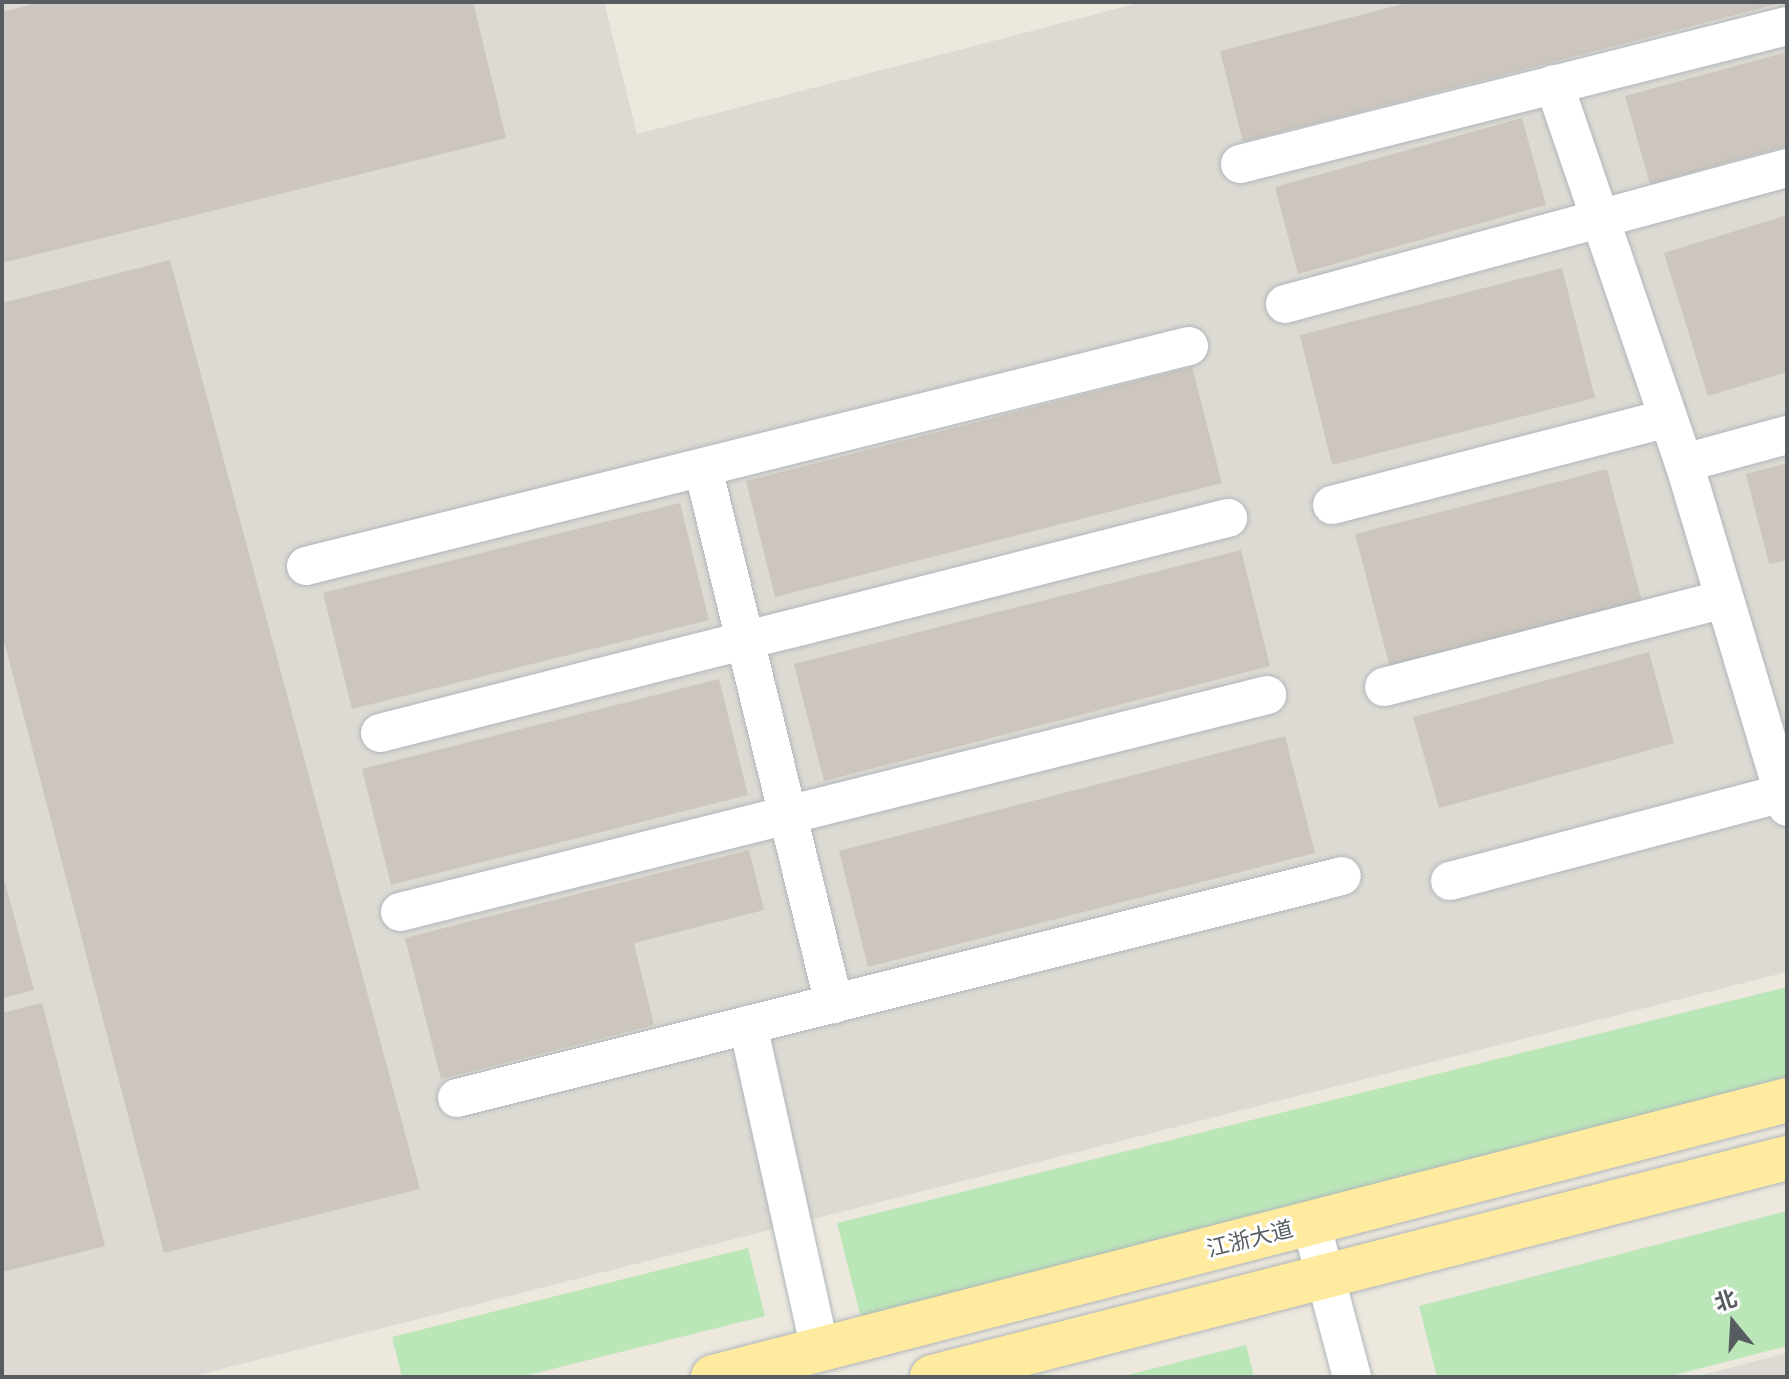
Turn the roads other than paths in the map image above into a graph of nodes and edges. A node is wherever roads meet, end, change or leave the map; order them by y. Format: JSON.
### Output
{"nodes":[{"id":1,"x":1787,"y":26,"type":"edge"},
{"id":2,"x":1554,"y":84,"type":"junction"},
{"id":3,"x":1240,"y":164,"type":"dead end"},
{"id":4,"x":1787,"y":168,"type":"edge"},
{"id":5,"x":1601,"y":218,"type":"junction"},
{"id":6,"x":1285,"y":304,"type":"dead end"},
{"id":7,"x":1189,"y":346,"type":"dead end"},
{"id":8,"x":1668,"y":418,"type":"junction"},
{"id":9,"x":1787,"y":435,"type":"edge"},
{"id":10,"x":1684,"y":463,"type":"junction"},
{"id":11,"x":703,"y":468,"type":"junction"},
{"id":12,"x":1332,"y":505,"type":"dead end"},
{"id":13,"x":1228,"y":518,"type":"dead end"},
{"id":14,"x":306,"y":566,"type":"dead end"},
{"id":15,"x":1724,"y":599,"type":"junction"},
{"id":16,"x":745,"y":640,"type":"junction"},
{"id":17,"x":1384,"y":687,"type":"dead end"},
{"id":18,"x":1267,"y":695,"type":"dead end"},
{"id":19,"x":380,"y":733,"type":"dead end"},
{"id":20,"x":1786,"y":797,"type":"edge"},
{"id":21,"x":788,"y":815,"type":"junction"},
{"id":22,"x":1342,"y":876,"type":"dead end"},
{"id":23,"x":1450,"y":881,"type":"dead end"},
{"id":24,"x":400,"y":912,"type":"dead end"},
{"id":25,"x":834,"y":1004,"type":"junction"},
{"id":26,"x":748,"y":1025,"type":"junction"},
{"id":27,"x":457,"y":1098,"type":"dead end"},
{"id":28,"x":1787,"y":1100,"type":"edge"},
{"id":29,"x":1787,"y":1158,"type":"edge"},
{"id":30,"x":1311,"y":1223,"type":"junction"},
{"id":31,"x":1325,"y":1277,"type":"junction"},
{"id":32,"x":820,"y":1350,"type":"junction"},
{"id":33,"x":713,"y":1377,"type":"edge"},
{"id":34,"x":932,"y":1377,"type":"edge"},
{"id":35,"x":1352,"y":1377,"type":"edge"}],
"edges":[{"from":1,"to":2,"type":"lane"},
{"from":2,"to":3,"type":"lane"},
{"from":2,"to":5,"type":"lane"},
{"from":4,"to":5,"type":"lane"},
{"from":5,"to":6,"type":"lane"},
{"from":5,"to":8,"type":"lane"},
{"from":7,"to":11,"type":"lane"},
{"from":8,"to":10,"type":"lane"},
{"from":8,"to":12,"type":"lane"},
{"from":9,"to":10,"type":"lane"},
{"from":10,"to":15,"type":"lane"},
{"from":11,"to":14,"type":"lane"},
{"from":11,"to":16,"type":"lane"},
{"from":13,"to":16,"type":"lane"},
{"from":15,"to":17,"type":"lane"},
{"from":15,"to":20,"type":"lane"},
{"from":16,"to":19,"type":"lane"},
{"from":16,"to":21,"type":"lane"},
{"from":18,"to":21,"type":"lane"},
{"from":20,"to":23,"type":"lane"},
{"from":21,"to":24,"type":"lane"},
{"from":21,"to":25,"type":"lane"},
{"from":22,"to":25,"type":"lane"},
{"from":25,"to":26,"type":"lane"},
{"from":26,"to":27,"type":"lane"},
{"from":26,"to":32,"type":"lane"},
{"from":28,"to":30,"type":"main road","name":"江浙大道"},
{"from":29,"to":31,"type":"main road"},
{"from":30,"to":31,"type":"lane"},
{"from":30,"to":32,"type":"main road","name":"江浙大道"},
{"from":31,"to":34,"type":"main road"},
{"from":31,"to":35,"type":"lane"},
{"from":32,"to":33,"type":"main road","name":"江浙大道"}]}
